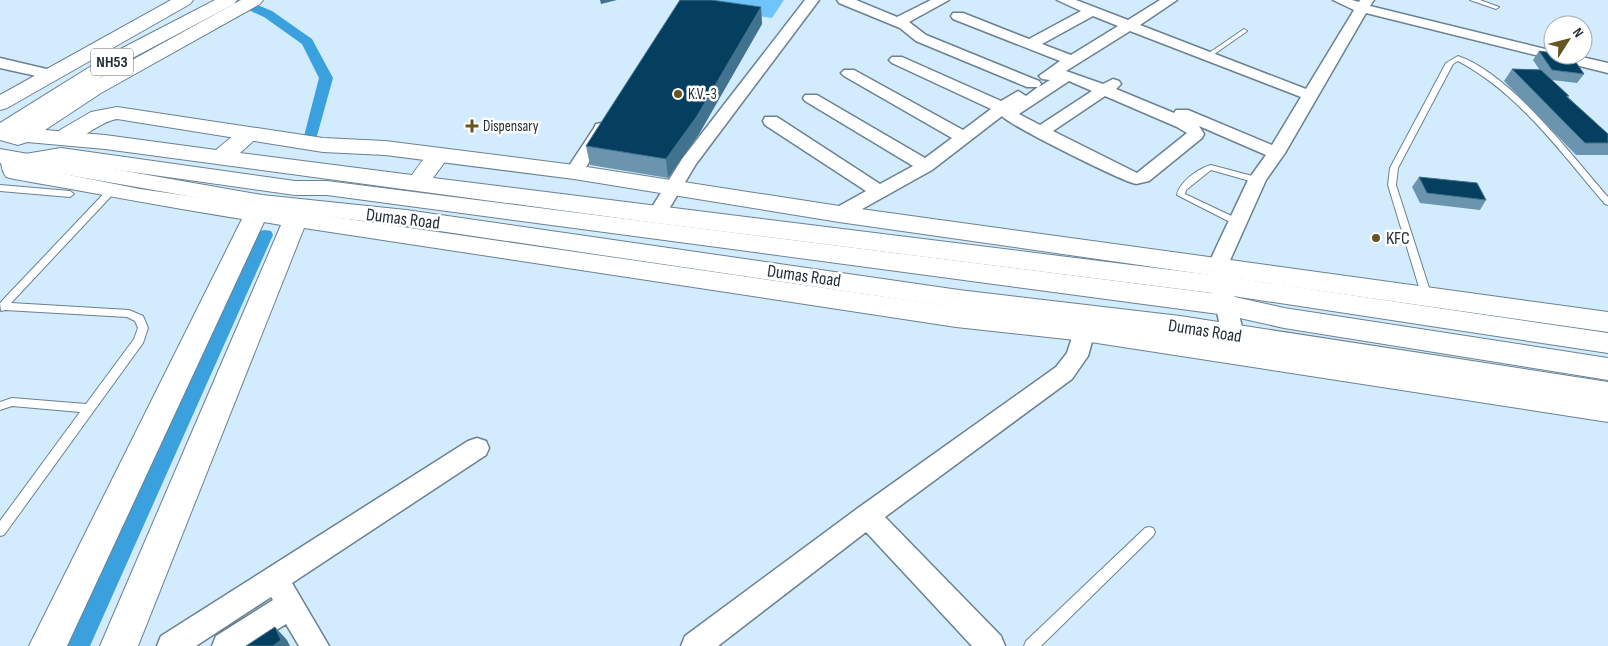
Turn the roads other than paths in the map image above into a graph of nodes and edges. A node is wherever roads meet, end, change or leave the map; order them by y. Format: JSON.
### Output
{"nodes":[{"id":1,"x":184,"y":0,"type":"edge"},
{"id":2,"x":206,"y":0,"type":"edge"},
{"id":3,"x":228,"y":0,"type":"edge"},
{"id":4,"x":254,"y":0,"type":"edge"},
{"id":5,"x":812,"y":0,"type":"edge"},
{"id":6,"x":844,"y":0,"type":"edge"},
{"id":7,"x":942,"y":0,"type":"edge"},
{"id":8,"x":1064,"y":0,"type":"edge"},
{"id":9,"x":1170,"y":0,"type":"edge"},
{"id":10,"x":1340,"y":0,"type":"edge"},
{"id":11,"x":1472,"y":0,"type":"edge"},
{"id":12,"x":1364,"y":4,"type":"edge"},
{"id":13,"x":1496,"y":7,"type":"dead end"},
{"id":14,"x":1092,"y":11,"type":"junction"},
{"id":15,"x":958,"y":16,"type":"dead end"},
{"id":16,"x":898,"y":22,"type":"junction"},
{"id":17,"x":1127,"y":26,"type":"junction"},
{"id":18,"x":1244,"y":31,"type":"dead end"},
{"id":19,"x":1030,"y":44,"type":"junction"},
{"id":20,"x":1543,"y":52,"type":"edge"},
{"id":21,"x":1208,"y":56,"type":"junction"},
{"id":22,"x":897,"y":60,"type":"dead end"},
{"id":23,"x":1069,"y":62,"type":"junction"},
{"id":24,"x":0,"y":63,"type":"edge"},
{"id":25,"x":1593,"y":64,"type":"edge"},
{"id":26,"x":1608,"y":68,"type":"edge"},
{"id":27,"x":849,"y":73,"type":"dead end"},
{"id":28,"x":50,"y":74,"type":"junction"},
{"id":29,"x":1033,"y":84,"type":"junction"},
{"id":30,"x":98,"y":87,"type":"junction"},
{"id":31,"x":1110,"y":87,"type":"junction"},
{"id":32,"x":21,"y":90,"type":"junction"},
{"id":33,"x":1309,"y":95,"type":"junction"},
{"id":34,"x":0,"y":98,"type":"edge"},
{"id":35,"x":811,"y":98,"type":"dead end"},
{"id":36,"x":0,"y":104,"type":"edge"},
{"id":37,"x":1003,"y":108,"type":"junction"},
{"id":38,"x":0,"y":115,"type":"edge"},
{"id":39,"x":610,"y":116,"type":"edge"},
{"id":40,"x":771,"y":121,"type":"dead end"},
{"id":41,"x":1200,"y":126,"type":"junction"},
{"id":42,"x":1040,"y":132,"type":"junction"},
{"id":43,"x":250,"y":134,"type":"junction"},
{"id":44,"x":66,"y":137,"type":"junction"},
{"id":45,"x":963,"y":138,"type":"junction"},
{"id":46,"x":1276,"y":153,"type":"junction"},
{"id":47,"x":439,"y":155,"type":"junction"},
{"id":48,"x":7,"y":156,"type":"edge"},
{"id":49,"x":221,"y":157,"type":"junction"},
{"id":50,"x":926,"y":166,"type":"junction"},
{"id":51,"x":574,"y":172,"type":"junction"},
{"id":52,"x":1257,"y":180,"type":"junction"},
{"id":53,"x":418,"y":183,"type":"junction"},
{"id":54,"x":672,"y":186,"type":"junction"},
{"id":55,"x":327,"y":188,"type":"junction"},
{"id":56,"x":113,"y":189,"type":"junction"},
{"id":57,"x":880,"y":192,"type":"junction"},
{"id":58,"x":70,"y":194,"type":"dead end"},
{"id":59,"x":1608,"y":202,"type":"edge"},
{"id":60,"x":256,"y":214,"type":"junction"},
{"id":61,"x":839,"y":214,"type":"junction"},
{"id":62,"x":656,"y":215,"type":"junction"},
{"id":63,"x":406,"y":218,"type":"junction"},
{"id":64,"x":295,"y":220,"type":"junction"},
{"id":65,"x":1237,"y":222,"type":"junction"},
{"id":66,"x":380,"y":233,"type":"junction"},
{"id":67,"x":1221,"y":286,"type":"junction"},
{"id":68,"x":1427,"y":297,"type":"junction"},
{"id":69,"x":2,"y":308,"type":"edge"},
{"id":70,"x":957,"y":308,"type":"junction"},
{"id":71,"x":1608,"y":322,"type":"edge"},
{"id":72,"x":1084,"y":331,"type":"junction"},
{"id":73,"x":1182,"y":336,"type":"junction"},
{"id":74,"x":1249,"y":343,"type":"junction"},
{"id":75,"x":1608,"y":343,"type":"edge"},
{"id":76,"x":1608,"y":356,"type":"edge"},
{"id":77,"x":1608,"y":369,"type":"edge"},
{"id":78,"x":1608,"y":394,"type":"edge"},
{"id":79,"x":0,"y":406,"type":"edge"},
{"id":80,"x":89,"y":409,"type":"junction"},
{"id":81,"x":1608,"y":410,"type":"edge"},
{"id":82,"x":477,"y":448,"type":"dead end"},
{"id":83,"x":867,"y":516,"type":"junction"},
{"id":84,"x":0,"y":531,"type":"edge"},
{"id":85,"x":1149,"y":532,"type":"dead end"},
{"id":86,"x":275,"y":578,"type":"junction"},
{"id":87,"x":290,"y":604,"type":"junction"},
{"id":88,"x":198,"y":638,"type":"edge"},
{"id":89,"x":48,"y":646,"type":"edge"},
{"id":90,"x":119,"y":646,"type":"edge"},
{"id":91,"x":171,"y":646,"type":"edge"},
{"id":92,"x":226,"y":646,"type":"edge"},
{"id":93,"x":314,"y":646,"type":"edge"},
{"id":94,"x":695,"y":646,"type":"edge"},
{"id":95,"x":991,"y":646,"type":"edge"},
{"id":96,"x":1031,"y":646,"type":"edge"}],
"edges":[{"from":1,"to":28,"type":"main road"},
{"from":2,"to":38,"type":"main road","number":"NH53"},
{"from":3,"to":48,"type":"main road","number":"NH53"},
{"from":4,"to":30,"type":"main road"},
{"from":5,"to":54,"type":"street"},
{"from":6,"to":16,"type":"street"},
{"from":7,"to":16,"type":"street"},
{"from":8,"to":14,"type":"street"},
{"from":9,"to":17,"type":"street"},
{"from":10,"to":12,"type":"street"},
{"from":11,"to":13,"type":"lane"},
{"from":12,"to":20,"type":"street"},
{"from":12,"to":33,"type":"street"},
{"from":14,"to":17,"type":"street"},
{"from":14,"to":19,"type":"street"},
{"from":15,"to":19,"type":"street"},
{"from":16,"to":29,"type":"street"},
{"from":17,"to":21,"type":"street"},
{"from":17,"to":23,"type":"street"},
{"from":18,"to":21,"type":"lane"},
{"from":19,"to":23,"type":"street"},
{"from":21,"to":33,"type":"street"},
{"from":22,"to":37,"type":"street"},
{"from":23,"to":29,"type":"street"},
{"from":23,"to":31,"type":"street"},
{"from":24,"to":28,"type":"street"},
{"from":25,"to":26,"type":"street"},
{"from":27,"to":45,"type":"street"},
{"from":28,"to":32,"type":"main road"},
{"from":29,"to":37,"type":"street"},
{"from":30,"to":44,"type":"main road"},
{"from":30,"to":48,"type":"main road"},
{"from":31,"to":41,"type":"street"},
{"from":31,"to":42,"type":"street"},
{"from":31,"to":42,"type":"street"},
{"from":32,"to":34,"type":"main road"},
{"from":32,"to":36,"type":"main road"},
{"from":33,"to":46,"type":"street"},
{"from":35,"to":50,"type":"street"},
{"from":37,"to":45,"type":"street"},
{"from":39,"to":51,"type":"street"},
{"from":40,"to":57,"type":"street"},
{"from":41,"to":42,"type":"street"},
{"from":41,"to":46,"type":"street"},
{"from":43,"to":44,"type":"main road"},
{"from":43,"to":47,"type":"main road"},
{"from":43,"to":49,"type":"main road"},
{"from":44,"to":48,"type":"main road","name":"Dumas Road"},
{"from":44,"to":49,"type":"main road","name":"Dumas Road"},
{"from":44,"to":55,"type":"main road"},
{"from":45,"to":50,"type":"street"},
{"from":46,"to":52,"type":"street"},
{"from":47,"to":51,"type":"main road"},
{"from":47,"to":53,"type":"main road"},
{"from":48,"to":55,"type":"main road"},
{"from":48,"to":56,"type":"main road"},
{"from":48,"to":58,"type":"lane"},
{"from":48,"to":63,"type":"main road","name":"Dumas Road"},
{"from":49,"to":53,"type":"main road","name":"Dumas Road"},
{"from":50,"to":57,"type":"street"},
{"from":51,"to":54,"type":"main road"},
{"from":52,"to":65,"type":"street"},
{"from":52,"to":65,"type":"lane"},
{"from":53,"to":62,"type":"main road","name":"Dumas Road"},
{"from":54,"to":61,"type":"main road"},
{"from":54,"to":62,"type":"street"},
{"from":55,"to":67,"type":"main road"},
{"from":56,"to":60,"type":"main road"},
{"from":56,"to":69,"type":"lane"},
{"from":57,"to":61,"type":"street"},
{"from":59,"to":68,"type":"lane"},
{"from":60,"to":64,"type":"main road"},
{"from":60,"to":89,"type":"main road"},
{"from":61,"to":67,"type":"main road"},
{"from":62,"to":67,"type":"main road","name":"Dumas Road"},
{"from":63,"to":66,"type":"main road"},
{"from":63,"to":70,"type":"main road","name":"Dumas Road"},
{"from":64,"to":66,"type":"main road"},
{"from":64,"to":90,"type":"main road"},
{"from":65,"to":67,"type":"street"},
{"from":66,"to":70,"type":"main road"},
{"from":67,"to":68,"type":"main road"},
{"from":67,"to":74,"type":"street"},
{"from":67,"to":75,"type":"main road","name":"Dumas Road"},
{"from":67,"to":76,"type":"main road"},
{"from":67,"to":77,"type":"main road"},
{"from":68,"to":71,"type":"main road"},
{"from":69,"to":80,"type":"lane"},
{"from":70,"to":72,"type":"main road"},
{"from":70,"to":73,"type":"main road","name":"Dumas Road"},
{"from":72,"to":73,"type":"main road"},
{"from":72,"to":83,"type":"street"},
{"from":73,"to":74,"type":"main road"},
{"from":74,"to":78,"type":"main road","name":"Dumas Road"},
{"from":74,"to":81,"type":"main road"},
{"from":79,"to":80,"type":"lane"},
{"from":80,"to":84,"type":"lane"},
{"from":82,"to":86,"type":"street"},
{"from":83,"to":94,"type":"street"},
{"from":83,"to":95,"type":"street"},
{"from":85,"to":96,"type":"lane"},
{"from":86,"to":87,"type":"street"},
{"from":86,"to":88,"type":"street"},
{"from":87,"to":92,"type":"street"},
{"from":87,"to":93,"type":"street"},
{"from":88,"to":91,"type":"street"}]}
